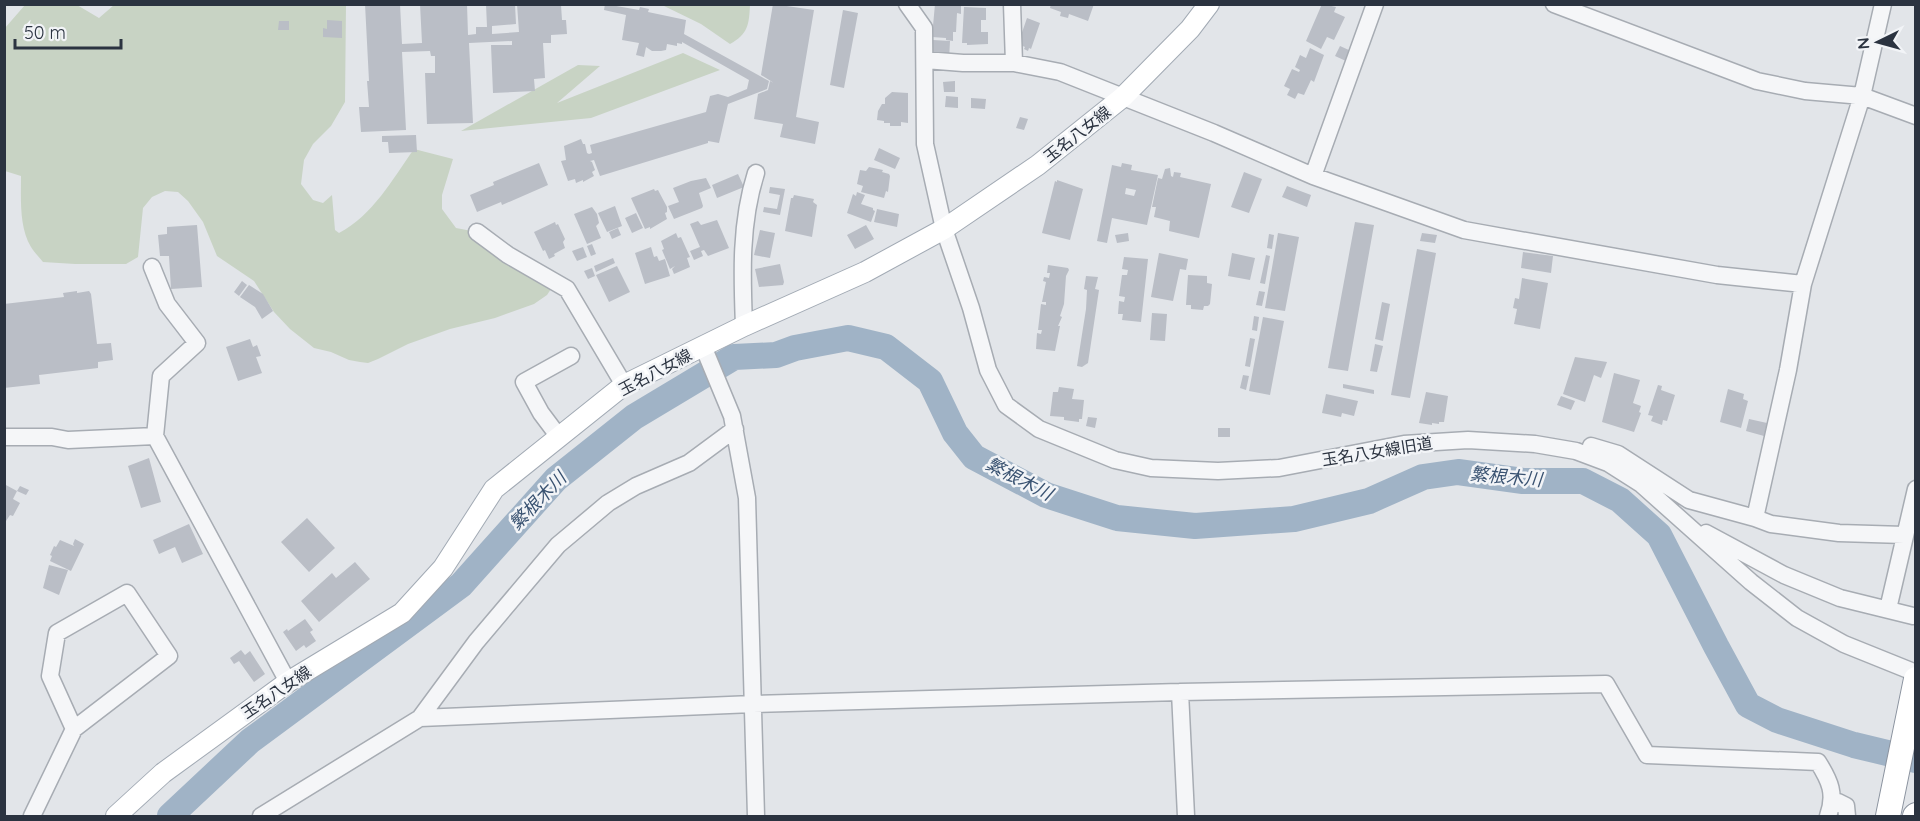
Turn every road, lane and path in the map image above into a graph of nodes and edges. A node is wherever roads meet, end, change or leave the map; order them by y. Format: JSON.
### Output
{"nodes":[{"id":1,"x":907,"y":4,"type":"edge"},
{"id":2,"x":1012,"y":4,"type":"edge"},
{"id":3,"x":1209,"y":4,"type":"edge"},
{"id":4,"x":1375,"y":4,"type":"edge"},
{"id":5,"x":1554,"y":4,"type":"edge"},
{"id":6,"x":1882,"y":4,"type":"edge"},
{"id":7,"x":925,"y":60,"type":"junction"},
{"id":8,"x":1014,"y":63,"type":"junction"},
{"id":9,"x":1862,"y":96,"type":"junction"},
{"id":10,"x":1123,"y":97,"type":"junction"},
{"id":11,"x":1916,"y":116,"type":"edge"},
{"id":12,"x":756,"y":173,"type":"dead end"},
{"id":13,"x":1313,"y":176,"type":"junction"},
{"id":14,"x":944,"y":229,"type":"junction"},
{"id":15,"x":477,"y":232,"type":"dead end"},
{"id":16,"x":152,"y":267,"type":"dead end"},
{"id":17,"x":1803,"y":284,"type":"junction"},
{"id":18,"x":744,"y":326,"type":"junction"},
{"id":19,"x":705,"y":353,"type":"junction"},
{"id":20,"x":571,"y":356,"type":"dead end"},
{"id":21,"x":624,"y":385,"type":"junction"},
{"id":22,"x":734,"y":423,"type":"junction"},
{"id":23,"x":155,"y":436,"type":"junction"},
{"id":24,"x":4,"y":437,"type":"edge"},
{"id":25,"x":559,"y":437,"type":"junction"},
{"id":26,"x":1576,"y":451,"type":"junction"},
{"id":27,"x":1916,"y":489,"type":"edge"},
{"id":28,"x":1755,"y":518,"type":"junction"},
{"id":29,"x":1682,"y":520,"type":"junction"},
{"id":30,"x":1904,"y":535,"type":"junction"},
{"id":31,"x":1888,"y":609,"type":"junction"},
{"id":32,"x":1913,"y":616,"type":"dead end"},
{"id":33,"x":1916,"y":673,"type":"edge"},
{"id":34,"x":288,"y":682,"type":"junction"},
{"id":35,"x":1914,"y":688,"type":"edge"},
{"id":36,"x":1180,"y":692,"type":"junction"},
{"id":37,"x":753,"y":704,"type":"junction"},
{"id":38,"x":420,"y":718,"type":"junction"},
{"id":39,"x":74,"y":729,"type":"junction"},
{"id":40,"x":1830,"y":811,"type":"edge"},
{"id":41,"x":32,"y":816,"type":"edge"},
{"id":42,"x":116,"y":816,"type":"edge"},
{"id":43,"x":261,"y":816,"type":"edge"},
{"id":44,"x":756,"y":816,"type":"edge"},
{"id":45,"x":1186,"y":816,"type":"edge"},
{"id":46,"x":1847,"y":816,"type":"edge"},
{"id":47,"x":1888,"y":816,"type":"edge"}],
"edges":[{"from":1,"to":7,"type":"street","name":"玉名八女線旧道"},
{"from":2,"to":8,"type":"street"},
{"from":3,"to":10,"type":"main road","name":"玉名八女線"},
{"from":4,"to":13,"type":"street"},
{"from":5,"to":9,"type":"street"},
{"from":6,"to":9,"type":"street"},
{"from":7,"to":8,"type":"street"},
{"from":7,"to":14,"type":"street","name":"玉名八女線旧道"},
{"from":8,"to":10,"type":"street"},
{"from":9,"to":11,"type":"street"},
{"from":9,"to":17,"type":"street"},
{"from":10,"to":13,"type":"street"},
{"from":10,"to":14,"type":"main road","name":"玉名八女線"},
{"from":12,"to":18,"type":"street"},
{"from":13,"to":17,"type":"street"},
{"from":14,"to":18,"type":"main road","name":"玉名八女線"},
{"from":14,"to":26,"type":"street","name":"玉名八女線旧道"},
{"from":15,"to":21,"type":"street"},
{"from":16,"to":23,"type":"street"},
{"from":17,"to":28,"type":"street"},
{"from":18,"to":19,"type":"main road","name":"玉名八女線"},
{"from":19,"to":21,"type":"main road","name":"玉名八女線"},
{"from":19,"to":22,"type":"street"},
{"from":20,"to":25,"type":"street"},
{"from":21,"to":25,"type":"main road","name":"玉名八女線"},
{"from":22,"to":37,"type":"street"},
{"from":22,"to":38,"type":"street"},
{"from":23,"to":24,"type":"street"},
{"from":23,"to":34,"type":"street"},
{"from":25,"to":34,"type":"main road","name":"玉名八女線"},
{"from":26,"to":28,"type":"street"},
{"from":26,"to":29,"type":"street","name":"玉名八女線旧道"},
{"from":27,"to":30,"type":"street"},
{"from":28,"to":30,"type":"street"},
{"from":29,"to":31,"type":"street"},
{"from":29,"to":33,"type":"street","name":"玉名八女線旧道"},
{"from":30,"to":31,"type":"street"},
{"from":31,"to":32,"type":"street"},
{"from":34,"to":42,"type":"main road","name":"玉名八女線"},
{"from":35,"to":47,"type":"highway"},
{"from":36,"to":37,"type":"street"},
{"from":36,"to":40,"type":"street"},
{"from":36,"to":45,"type":"street"},
{"from":37,"to":38,"type":"street"},
{"from":37,"to":44,"type":"street"},
{"from":38,"to":43,"type":"street"},
{"from":39,"to":39,"type":"street"},
{"from":39,"to":41,"type":"street"},
{"from":40,"to":46,"type":"street"}]}
